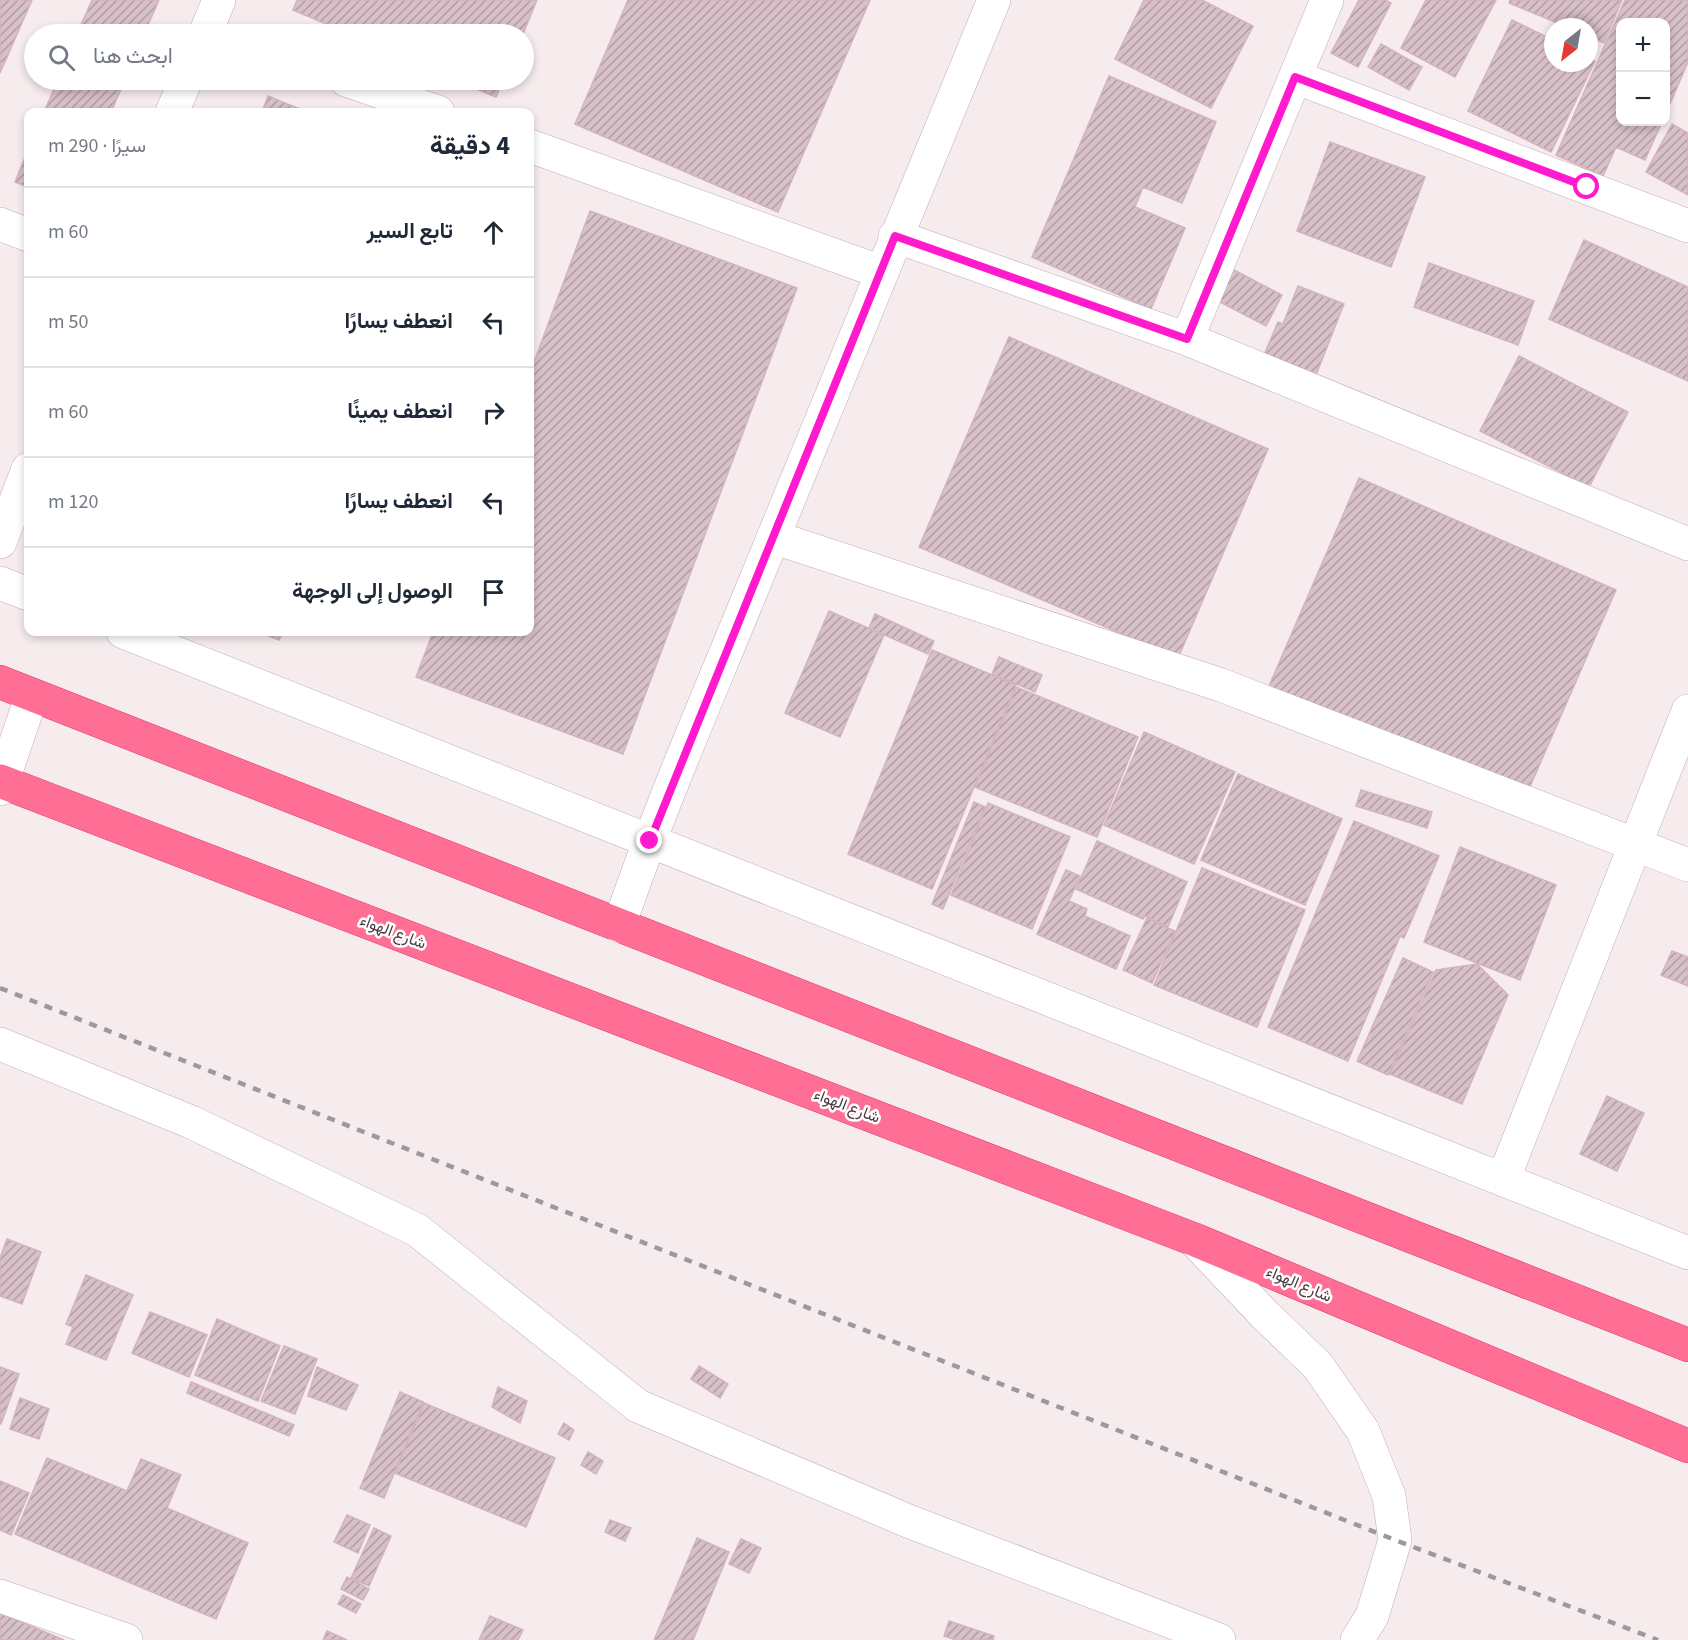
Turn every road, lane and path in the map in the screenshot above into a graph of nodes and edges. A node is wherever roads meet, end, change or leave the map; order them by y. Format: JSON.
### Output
{"nodes":[{"id":1,"x":994,"y":0,"type":"edge"},
{"id":2,"x":1326,"y":0,"type":"edge"},
{"id":3,"x":1295,"y":77,"type":"junction"},
{"id":4,"x":182,"y":90,"type":"edge"},
{"id":5,"x":375,"y":90,"type":"edge"},
{"id":6,"x":174,"y":108,"type":"edge"},
{"id":7,"x":426,"y":108,"type":"edge"},
{"id":8,"x":534,"y":147,"type":"edge"},
{"id":9,"x":0,"y":225,"type":"edge"},
{"id":10,"x":1688,"y":226,"type":"edge"},
{"id":11,"x":24,"y":234,"type":"edge"},
{"id":12,"x":895,"y":236,"type":"junction"},
{"id":13,"x":881,"y":272,"type":"junction"},
{"id":14,"x":1187,"y":339,"type":"junction"},
{"id":15,"x":24,"y":479,"type":"edge"},
{"id":16,"x":773,"y":537,"type":"junction"},
{"id":17,"x":0,"y":542,"type":"edge"},
{"id":18,"x":1688,"y":544,"type":"edge"},
{"id":19,"x":0,"y":583,"type":"edge"},
{"id":20,"x":24,"y":592,"type":"edge"},
{"id":21,"x":133,"y":636,"type":"edge"},
{"id":22,"x":0,"y":682,"type":"edge"},
{"id":23,"x":32,"y":695,"type":"junction"},
{"id":24,"x":1688,"y":711,"type":"edge"},
{"id":25,"x":1,"y":784,"type":"edge"},
{"id":26,"x":650,"y":841,"type":"junction"},
{"id":27,"x":1634,"y":844,"type":"junction"},
{"id":28,"x":1688,"y":865,"type":"edge"},
{"id":29,"x":619,"y":926,"type":"junction"},
{"id":30,"x":0,"y":1044,"type":"edge"},
{"id":31,"x":1503,"y":1180,"type":"junction"},
{"id":32,"x":1193,"y":1239,"type":"junction"},
{"id":33,"x":1688,"y":1253,"type":"edge"},
{"id":34,"x":1688,"y":1345,"type":"edge"},
{"id":35,"x":1683,"y":1448,"type":"edge"},
{"id":36,"x":0,"y":1596,"type":"edge"},
{"id":37,"x":126,"y":1640,"type":"edge"},
{"id":38,"x":1219,"y":1640,"type":"edge"},
{"id":39,"x":1357,"y":1640,"type":"edge"}],
"edges":[{"from":1,"to":12,"type":"street"},
{"from":2,"to":3,"type":"street"},
{"from":3,"to":10,"type":"street"},
{"from":3,"to":14,"type":"street"},
{"from":4,"to":6,"type":"street"},
{"from":5,"to":7,"type":"street"},
{"from":8,"to":13,"type":"street"},
{"from":9,"to":11,"type":"street"},
{"from":12,"to":13,"type":"street"},
{"from":12,"to":14,"type":"street"},
{"from":13,"to":16,"type":"street"},
{"from":14,"to":18,"type":"street"},
{"from":15,"to":17,"type":"street"},
{"from":16,"to":26,"type":"street"},
{"from":16,"to":27,"type":"street"},
{"from":19,"to":20,"type":"street"},
{"from":21,"to":26,"type":"street"},
{"from":22,"to":23,"type":"highway"},
{"from":23,"to":25,"type":"street"},
{"from":23,"to":29,"type":"highway"},
{"from":24,"to":27,"type":"street"},
{"from":25,"to":32,"type":"highway","name":"شارع الهواء"},
{"from":26,"to":29,"type":"street"},
{"from":26,"to":31,"type":"street"},
{"from":27,"to":28,"type":"street"},
{"from":27,"to":31,"type":"street"},
{"from":29,"to":34,"type":"highway"},
{"from":30,"to":38,"type":"street"},
{"from":31,"to":33,"type":"street"},
{"from":32,"to":35,"type":"highway","name":"شارع الهواء"},
{"from":32,"to":39,"type":"street"},
{"from":36,"to":37,"type":"street"}]}
